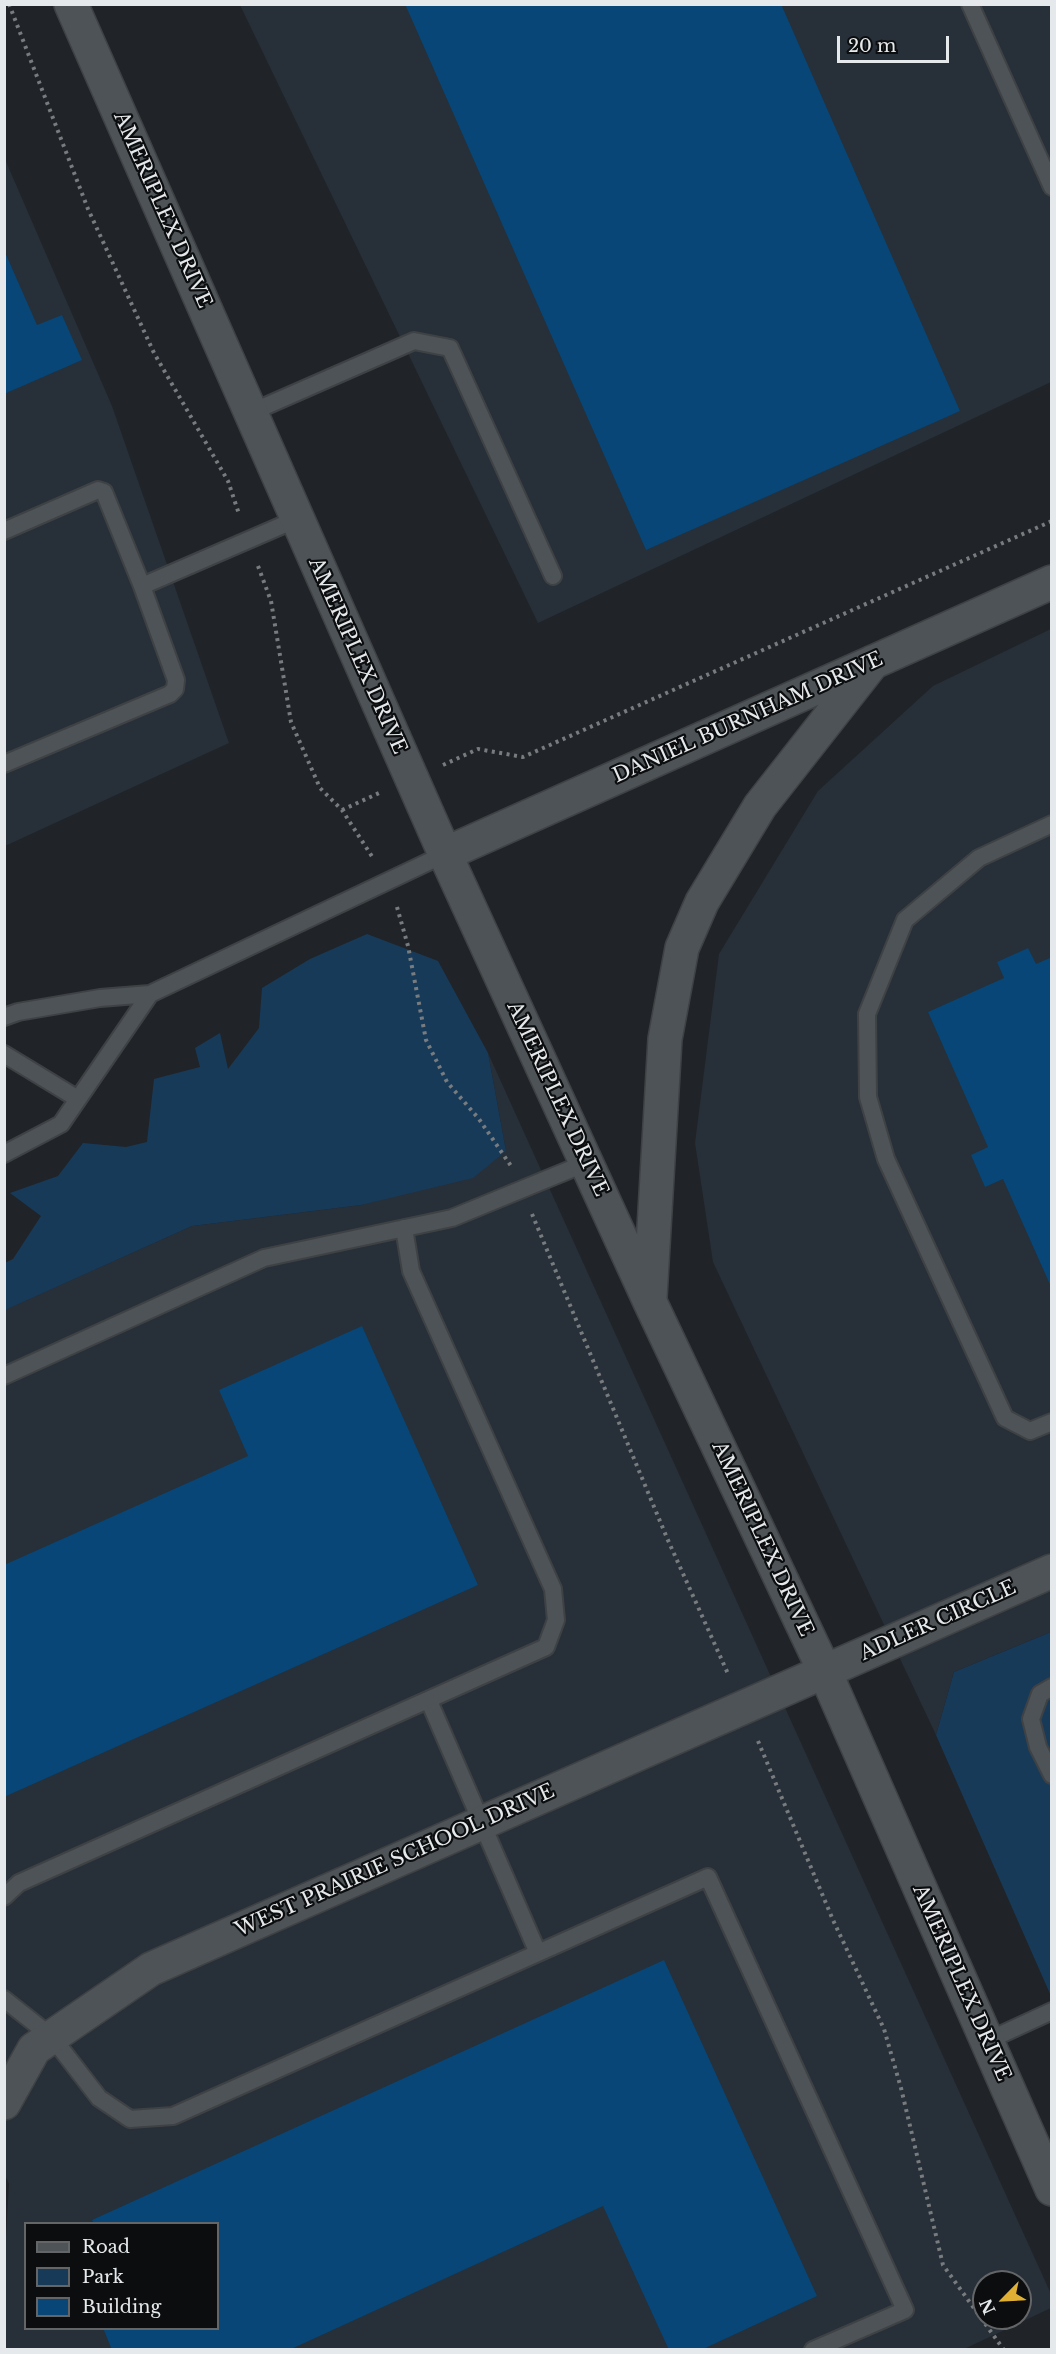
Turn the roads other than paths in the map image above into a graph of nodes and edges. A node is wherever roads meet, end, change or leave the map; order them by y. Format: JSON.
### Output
{"nodes":[{"id":1,"x":71,"y":4,"type":"edge"},
{"id":2,"x":970,"y":4,"type":"edge"},
{"id":3,"x":1052,"y":187,"type":"edge"},
{"id":4,"x":252,"y":412,"type":"junction"},
{"id":5,"x":297,"y":519,"type":"junction"},
{"id":6,"x":4,"y":531,"type":"edge"},
{"id":7,"x":553,"y":576,"type":"dead end"},
{"id":8,"x":1052,"y":582,"type":"edge"},
{"id":9,"x":142,"y":586,"type":"junction"},
{"id":10,"x":873,"y":662,"type":"junction"},
{"id":11,"x":4,"y":764,"type":"edge"},
{"id":12,"x":1052,"y":824,"type":"edge"},
{"id":13,"x":444,"y":854,"type":"junction"},
{"id":14,"x":150,"y":994,"type":"junction"},
{"id":15,"x":4,"y":1017,"type":"edge"},
{"id":16,"x":4,"y":1054,"type":"edge"},
{"id":17,"x":78,"y":1099,"type":"junction"},
{"id":18,"x":4,"y":1154,"type":"edge"},
{"id":19,"x":586,"y":1163,"type":"junction"},
{"id":20,"x":405,"y":1228,"type":"junction"},
{"id":21,"x":650,"y":1302,"type":"junction"},
{"id":22,"x":4,"y":1376,"type":"edge"},
{"id":23,"x":1052,"y":1422,"type":"edge"},
{"id":24,"x":1052,"y":1571,"type":"edge"},
{"id":25,"x":825,"y":1672,"type":"junction"},
{"id":26,"x":1052,"y":1687,"type":"edge"},
{"id":27,"x":429,"y":1701,"type":"junction"},
{"id":28,"x":1052,"y":1775,"type":"edge"},
{"id":29,"x":480,"y":1824,"type":"junction"},
{"id":30,"x":4,"y":1897,"type":"edge"},
{"id":31,"x":538,"y":1953,"type":"junction"},
{"id":32,"x":4,"y":1999,"type":"edge"},
{"id":33,"x":1052,"y":2011,"type":"edge"},
{"id":34,"x":52,"y":2037,"type":"junction"},
{"id":35,"x":987,"y":2041,"type":"junction"},
{"id":36,"x":4,"y":2103,"type":"edge"},
{"id":37,"x":1049,"y":2178,"type":"edge"},
{"id":38,"x":813,"y":2349,"type":"edge"}],
"edges":[{"from":1,"to":4,"type":"street","name":"AMERIPLEX DRIVE"},
{"from":2,"to":3,"type":"lane"},
{"from":4,"to":5,"type":"street","name":"AMERIPLEX DRIVE"},
{"from":4,"to":7,"type":"lane"},
{"from":5,"to":9,"type":"lane"},
{"from":5,"to":13,"type":"street","name":"AMERIPLEX DRIVE"},
{"from":6,"to":9,"type":"lane"},
{"from":8,"to":10,"type":"street","name":"DANIEL BURNHAM DRIVE"},
{"from":9,"to":11,"type":"lane"},
{"from":10,"to":13,"type":"street","name":"DANIEL BURNHAM DRIVE"},
{"from":10,"to":21,"type":"street"},
{"from":12,"to":23,"type":"lane"},
{"from":13,"to":14,"type":"lane"},
{"from":13,"to":19,"type":"street","name":"AMERIPLEX DRIVE"},
{"from":14,"to":15,"type":"lane"},
{"from":14,"to":17,"type":"lane"},
{"from":16,"to":17,"type":"lane"},
{"from":17,"to":18,"type":"lane"},
{"from":19,"to":20,"type":"lane"},
{"from":19,"to":21,"type":"street","name":"AMERIPLEX DRIVE"},
{"from":20,"to":22,"type":"lane"},
{"from":20,"to":27,"type":"lane"},
{"from":21,"to":25,"type":"street","name":"AMERIPLEX DRIVE"},
{"from":24,"to":25,"type":"street","name":"ADLER CIRCLE"},
{"from":25,"to":29,"type":"street","name":"WEST PRAIRIE SCHOOL DRIVE"},
{"from":25,"to":35,"type":"street","name":"AMERIPLEX DRIVE"},
{"from":26,"to":28,"type":"lane"},
{"from":27,"to":29,"type":"lane"},
{"from":27,"to":30,"type":"lane"},
{"from":29,"to":31,"type":"lane"},
{"from":29,"to":34,"type":"street","name":"WEST PRAIRIE SCHOOL DRIVE"},
{"from":31,"to":34,"type":"lane"},
{"from":31,"to":38,"type":"lane"},
{"from":32,"to":34,"type":"lane"},
{"from":33,"to":35,"type":"lane"},
{"from":34,"to":36,"type":"street","name":"WEST PRAIRIE SCHOOL DRIVE"},
{"from":35,"to":37,"type":"street","name":"AMERIPLEX DRIVE"}]}
